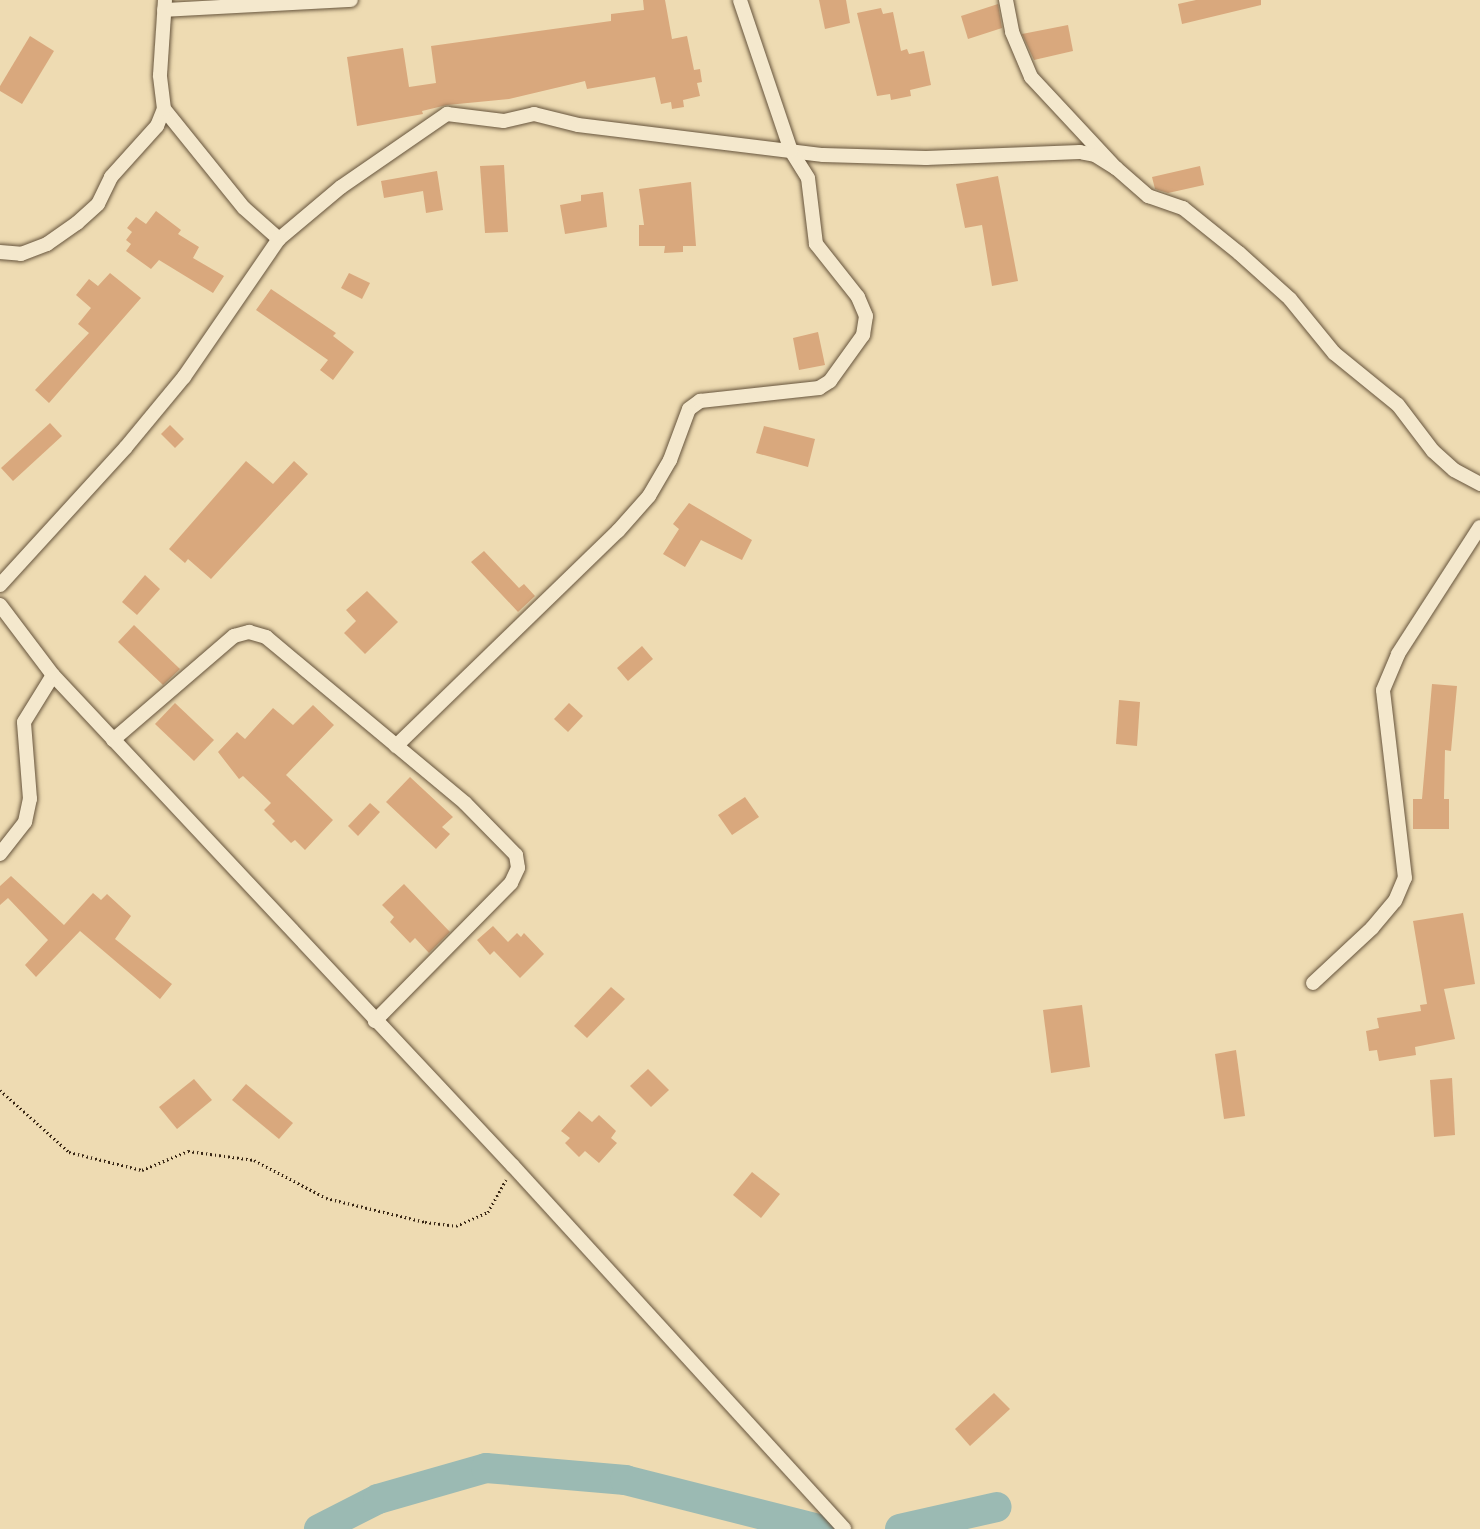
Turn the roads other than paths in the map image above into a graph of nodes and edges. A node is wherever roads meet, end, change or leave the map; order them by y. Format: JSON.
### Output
{"nodes":[{"id":1,"x":351,"y":0,"type":"edge"},
{"id":2,"x":740,"y":0,"type":"edge"},
{"id":3,"x":1006,"y":0,"type":"edge"},
{"id":4,"x":165,"y":5,"type":"edge"},
{"id":5,"x":164,"y":109,"type":"junction"},
{"id":6,"x":791,"y":152,"type":"junction"},
{"id":7,"x":1116,"y":168,"type":"junction"},
{"id":8,"x":279,"y":239,"type":"junction"},
{"id":9,"x":0,"y":252,"type":"edge"},
{"id":10,"x":1480,"y":484,"type":"edge"},
{"id":11,"x":1480,"y":527,"type":"edge"},
{"id":12,"x":0,"y":585,"type":"edge"},
{"id":13,"x":0,"y":605,"type":"edge"},
{"id":14,"x":53,"y":675,"type":"junction"},
{"id":15,"x":113,"y":740,"type":"junction"},
{"id":16,"x":396,"y":746,"type":"junction"},
{"id":17,"x":0,"y":854,"type":"edge"},
{"id":18,"x":1313,"y":983,"type":"dead end"},
{"id":19,"x":375,"y":1021,"type":"junction"},
{"id":20,"x":844,"y":1529,"type":"edge"}],
"edges":[{"from":1,"to":4,"type":"street"},
{"from":2,"to":6,"type":"street"},
{"from":3,"to":7,"type":"street"},
{"from":4,"to":5,"type":"street"},
{"from":5,"to":8,"type":"street"},
{"from":5,"to":9,"type":"street"},
{"from":6,"to":7,"type":"street"},
{"from":6,"to":8,"type":"street"},
{"from":6,"to":16,"type":"street"},
{"from":7,"to":10,"type":"street"},
{"from":8,"to":12,"type":"street"},
{"from":11,"to":18,"type":"street"},
{"from":13,"to":14,"type":"street"},
{"from":14,"to":15,"type":"street"},
{"from":14,"to":17,"type":"street"},
{"from":15,"to":16,"type":"street"},
{"from":15,"to":19,"type":"street"},
{"from":16,"to":19,"type":"street"},
{"from":19,"to":20,"type":"street"}]}
